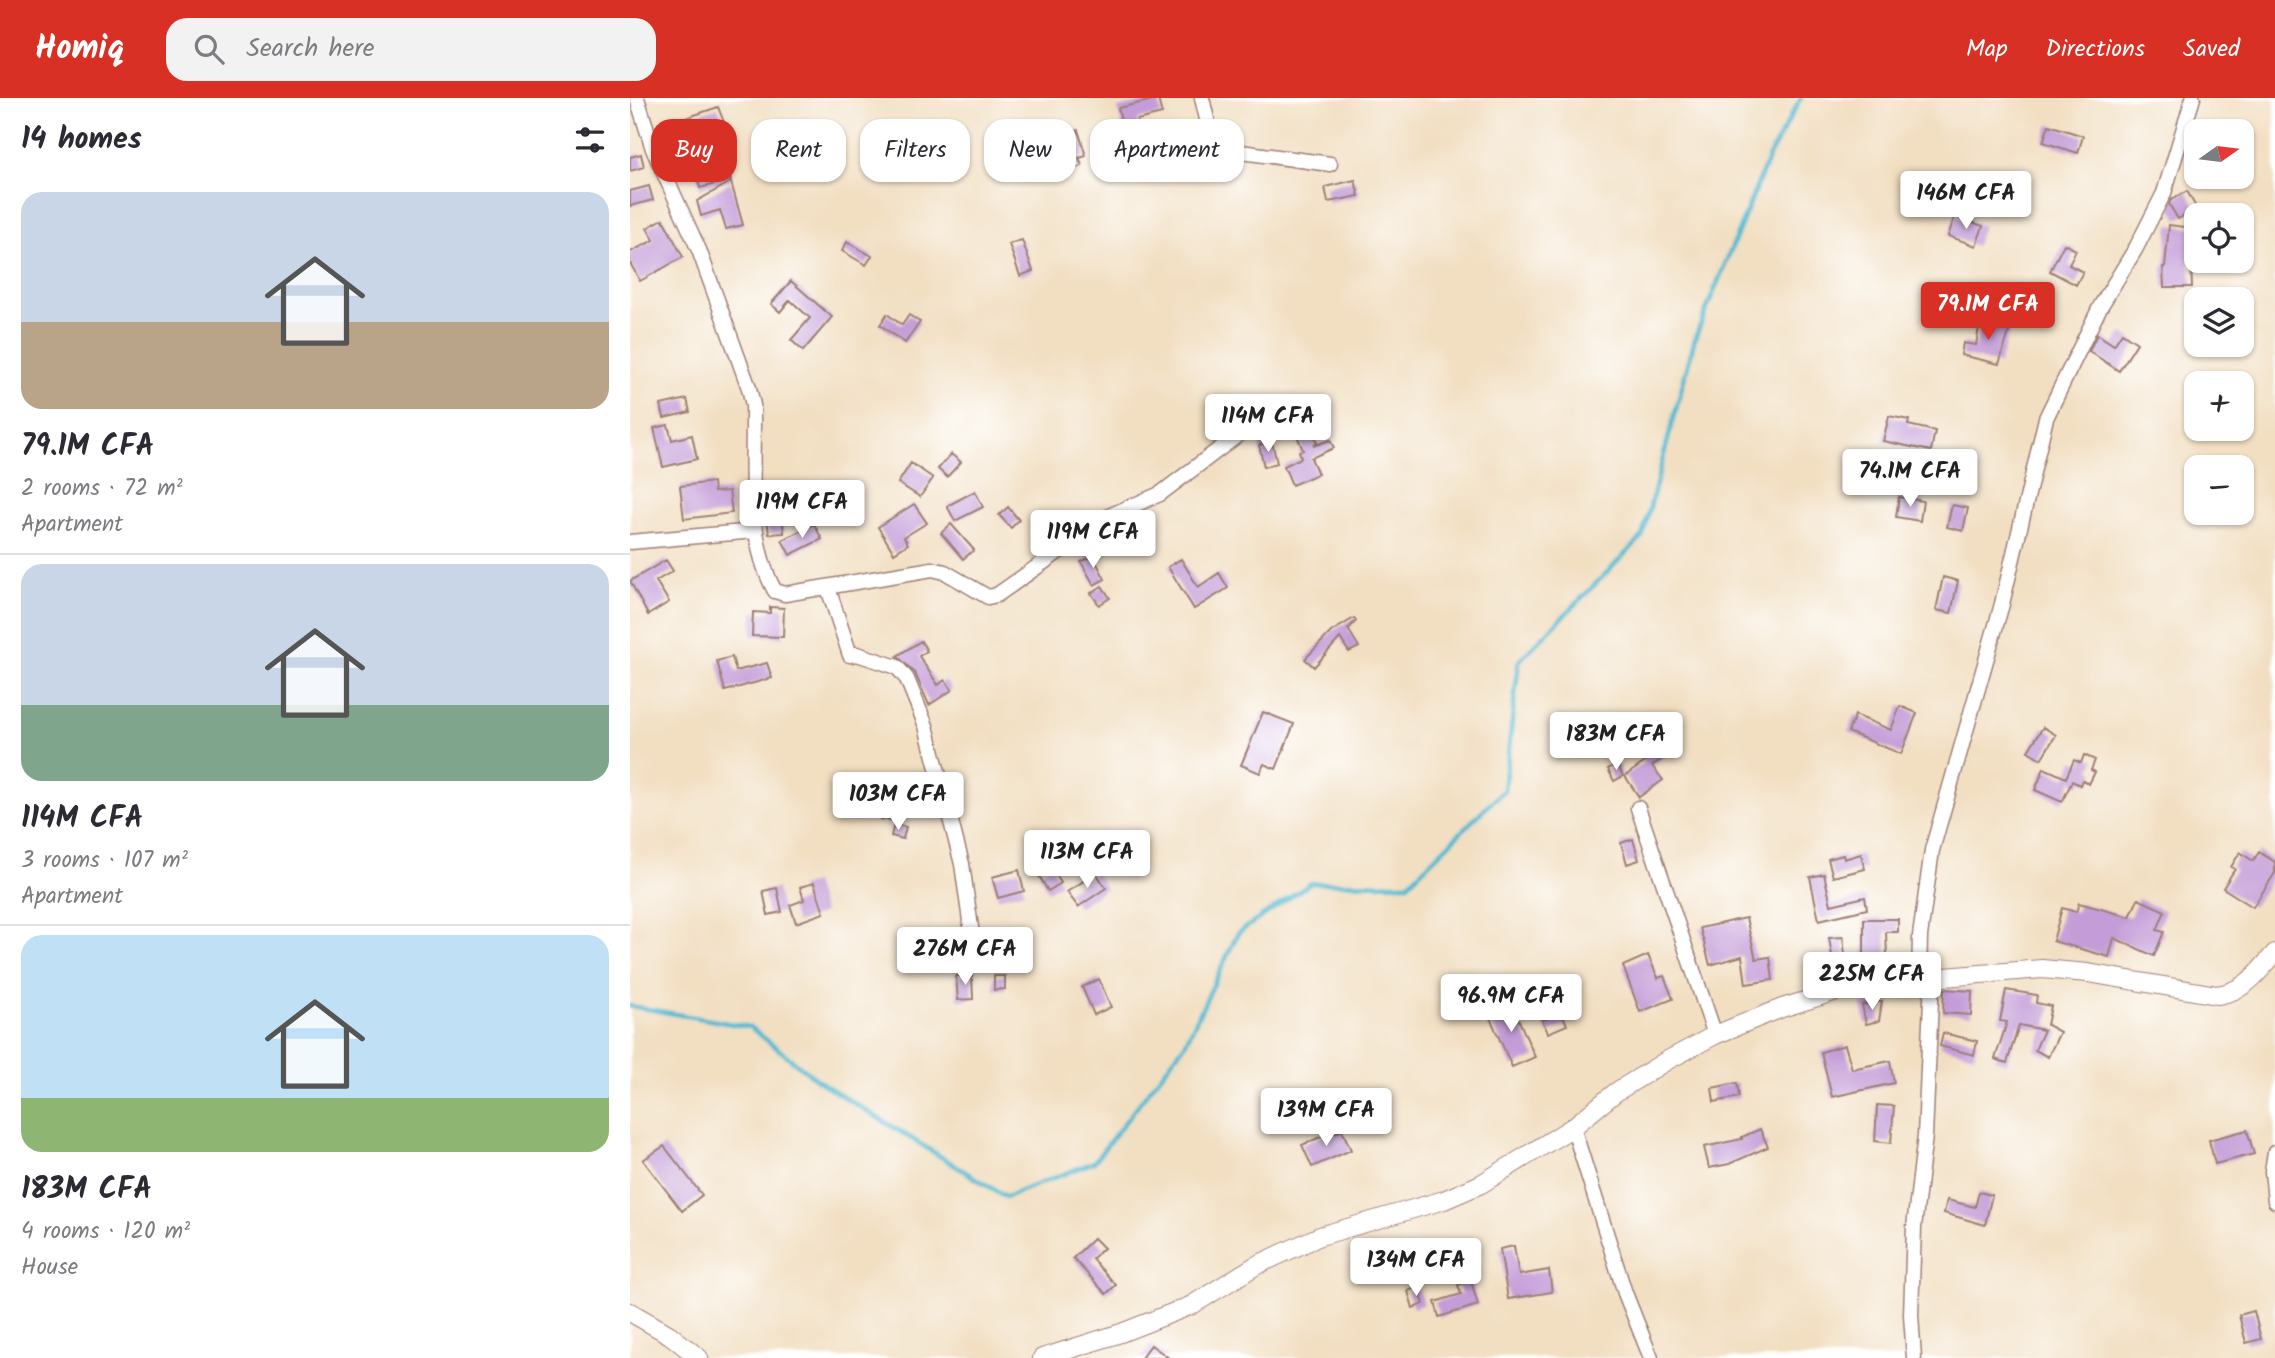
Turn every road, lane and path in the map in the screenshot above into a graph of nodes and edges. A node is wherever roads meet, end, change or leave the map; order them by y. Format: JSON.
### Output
{"nodes":[{"id":1,"x":637,"y":98,"type":"edge"},
{"id":2,"x":1202,"y":98,"type":"edge"},
{"id":3,"x":2193,"y":98,"type":"edge"},
{"id":4,"x":1330,"y":164,"type":"dead end"},
{"id":5,"x":1251,"y":425,"type":"dead end"},
{"id":6,"x":755,"y":531,"type":"junction"},
{"id":7,"x":630,"y":542,"type":"edge"},
{"id":8,"x":828,"y":588,"type":"junction"},
{"id":9,"x":1638,"y":808,"type":"dead end"},
{"id":10,"x":2275,"y":953,"type":"edge"},
{"id":11,"x":976,"y":963,"type":"dead end"},
{"id":12,"x":1925,"y":979,"type":"junction"},
{"id":13,"x":1715,"y":1035,"type":"junction"},
{"id":14,"x":1573,"y":1127,"type":"junction"},
{"id":15,"x":2275,"y":1152,"type":"edge"},
{"id":16,"x":2275,"y":1201,"type":"edge"},
{"id":17,"x":630,"y":1312,"type":"edge"},
{"id":18,"x":699,"y":1358,"type":"edge"},
{"id":19,"x":1042,"y":1358,"type":"edge"},
{"id":20,"x":1651,"y":1358,"type":"edge"},
{"id":21,"x":1914,"y":1358,"type":"edge"}],
"edges":[{"from":1,"to":6,"type":"street"},
{"from":2,"to":4,"type":"street"},
{"from":3,"to":12,"type":"street"},
{"from":5,"to":8,"type":"street"},
{"from":6,"to":7,"type":"street"},
{"from":6,"to":8,"type":"street"},
{"from":8,"to":11,"type":"street"},
{"from":9,"to":13,"type":"street"},
{"from":10,"to":12,"type":"street"},
{"from":12,"to":13,"type":"street"},
{"from":12,"to":21,"type":"street"},
{"from":13,"to":14,"type":"street"},
{"from":14,"to":19,"type":"street"},
{"from":14,"to":20,"type":"street"},
{"from":15,"to":16,"type":"street"},
{"from":17,"to":18,"type":"street"}]}
